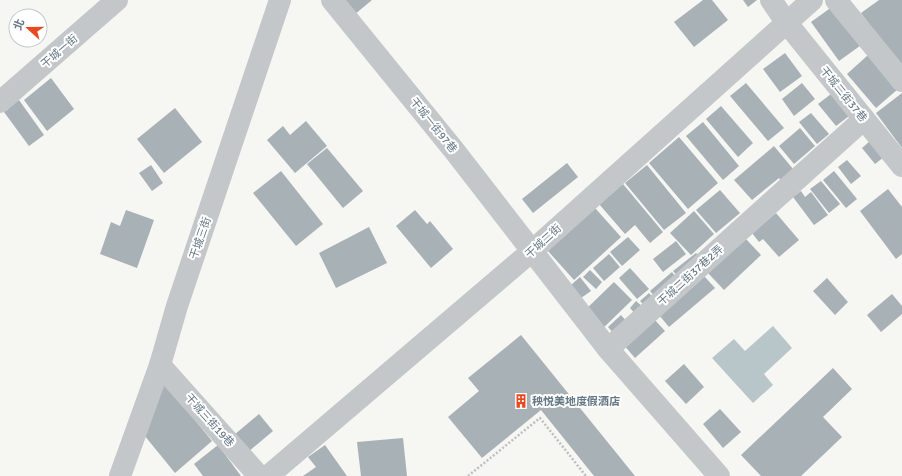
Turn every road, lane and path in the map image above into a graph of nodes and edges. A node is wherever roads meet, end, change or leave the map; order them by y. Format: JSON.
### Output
{"nodes":[{"id":1,"x":117,"y":0,"type":"edge"},
{"id":2,"x":280,"y":0,"type":"edge"},
{"id":3,"x":332,"y":0,"type":"edge"},
{"id":4,"x":771,"y":0,"type":"edge"},
{"id":5,"x":812,"y":0,"type":"edge"},
{"id":6,"x":836,"y":0,"type":"edge"},
{"id":7,"x":786,"y":22,"type":"junction"},
{"id":8,"x":902,"y":81,"type":"edge"},
{"id":9,"x":0,"y":102,"type":"edge"},
{"id":10,"x":864,"y":119,"type":"junction"},
{"id":11,"x":902,"y":166,"type":"edge"},
{"id":12,"x":532,"y":251,"type":"junction"},
{"id":13,"x":608,"y":349,"type":"junction"},
{"id":14,"x":160,"y":365,"type":"junction"},
{"id":15,"x":120,"y":476,"type":"edge"},
{"id":16,"x":259,"y":476,"type":"edge"},
{"id":17,"x":268,"y":476,"type":"edge"},
{"id":18,"x":468,"y":476,"type":"edge"},
{"id":19,"x":586,"y":476,"type":"edge"},
{"id":20,"x":719,"y":476,"type":"edge"}],
"edges":[{"from":1,"to":9,"type":"street","name":"干城一街"},
{"from":2,"to":14,"type":"street","name":"干城三街"},
{"from":3,"to":12,"type":"street","name":"干城一街97巷"},
{"from":4,"to":7,"type":"street"},
{"from":5,"to":7,"type":"street","name":"干城二街"},
{"from":6,"to":8,"type":"street"},
{"from":7,"to":10,"type":"street","name":"干城二街37巷"},
{"from":7,"to":12,"type":"street","name":"干城二街"},
{"from":10,"to":11,"type":"street","name":"干城二街37巷"},
{"from":10,"to":13,"type":"street","name":"干城二街37巷2弄"},
{"from":12,"to":13,"type":"street"},
{"from":12,"to":17,"type":"street","name":"干城二街"},
{"from":13,"to":20,"type":"street"},
{"from":14,"to":15,"type":"street","name":"干城三街"},
{"from":14,"to":16,"type":"street","name":"干城三街19巷"},
{"from":18,"to":19,"type":"path"}]}
